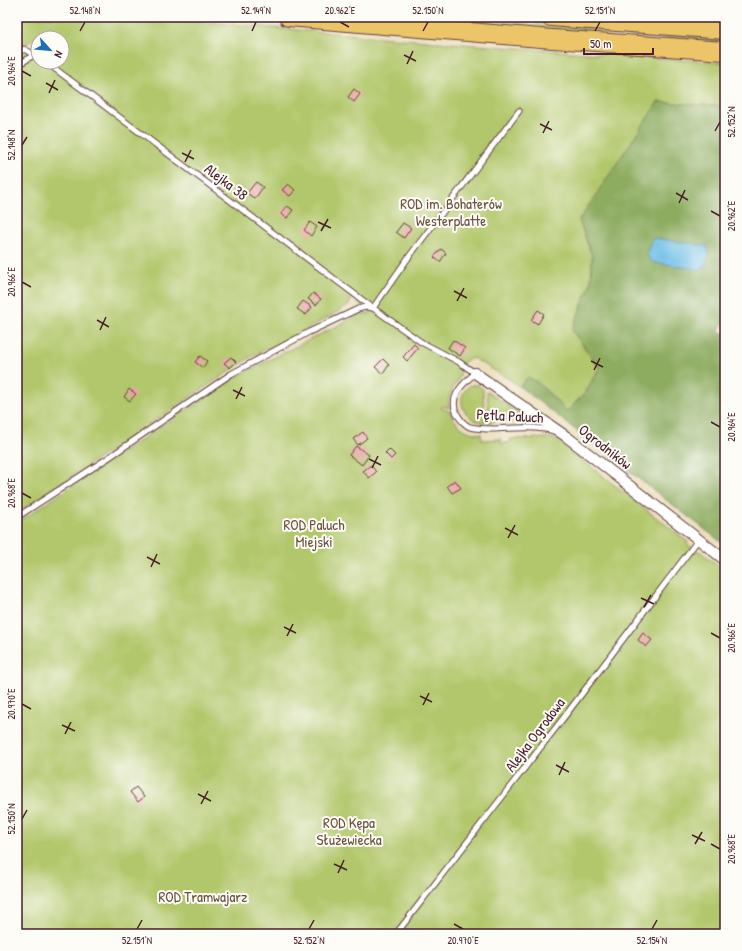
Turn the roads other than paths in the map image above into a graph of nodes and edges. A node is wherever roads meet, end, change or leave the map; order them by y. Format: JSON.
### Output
{"nodes":[{"id":1,"x":288,"y":17,"type":"edge"},
{"id":2,"x":550,"y":17,"type":"edge"},
{"id":3,"x":725,"y":30,"type":"edge"},
{"id":4,"x":725,"y":51,"type":"edge"},
{"id":5,"x":30,"y":52,"type":"edge"},
{"id":6,"x":17,"y":54,"type":"edge"},
{"id":7,"x":30,"y":59,"type":"edge"},
{"id":8,"x":17,"y":66,"type":"edge"},
{"id":9,"x":57,"y":70,"type":"edge"},
{"id":10,"x":519,"y":111,"type":"dead end"},
{"id":11,"x":373,"y":308,"type":"junction"},
{"id":12,"x":462,"y":364,"type":"joint"},
{"id":13,"x":475,"y":373,"type":"junction"},
{"id":14,"x":567,"y":437,"type":"junction"},
{"id":15,"x":17,"y":517,"type":"edge"},
{"id":16,"x":695,"y":544,"type":"junction"},
{"id":17,"x":725,"y":560,"type":"edge"},
{"id":18,"x":396,"y":934,"type":"edge"}],
"edges":[{"from":1,"to":4,"type":"highway"},
{"from":2,"to":3,"type":"highway"},
{"from":5,"to":6,"type":"lane"},
{"from":7,"to":8,"type":"lane"},
{"from":9,"to":11,"type":"lane","name":"Alejka 38"},
{"from":10,"to":11,"type":"lane"},
{"from":11,"to":12,"type":"lane","name":"Alejka 38"},
{"from":11,"to":15,"type":"lane"},
{"from":12,"to":13,"type":"lane","name":"Ogrodników"},
{"from":13,"to":14,"type":"street","name":"Ogrodników"},
{"from":13,"to":14,"type":"lane","name":"Pętla Paluch"},
{"from":14,"to":16,"type":"street","name":"Ogrodników"},
{"from":16,"to":17,"type":"street","name":"Ogrodników"},
{"from":16,"to":18,"type":"lane","name":"Alejka Ogrodowa"}]}
